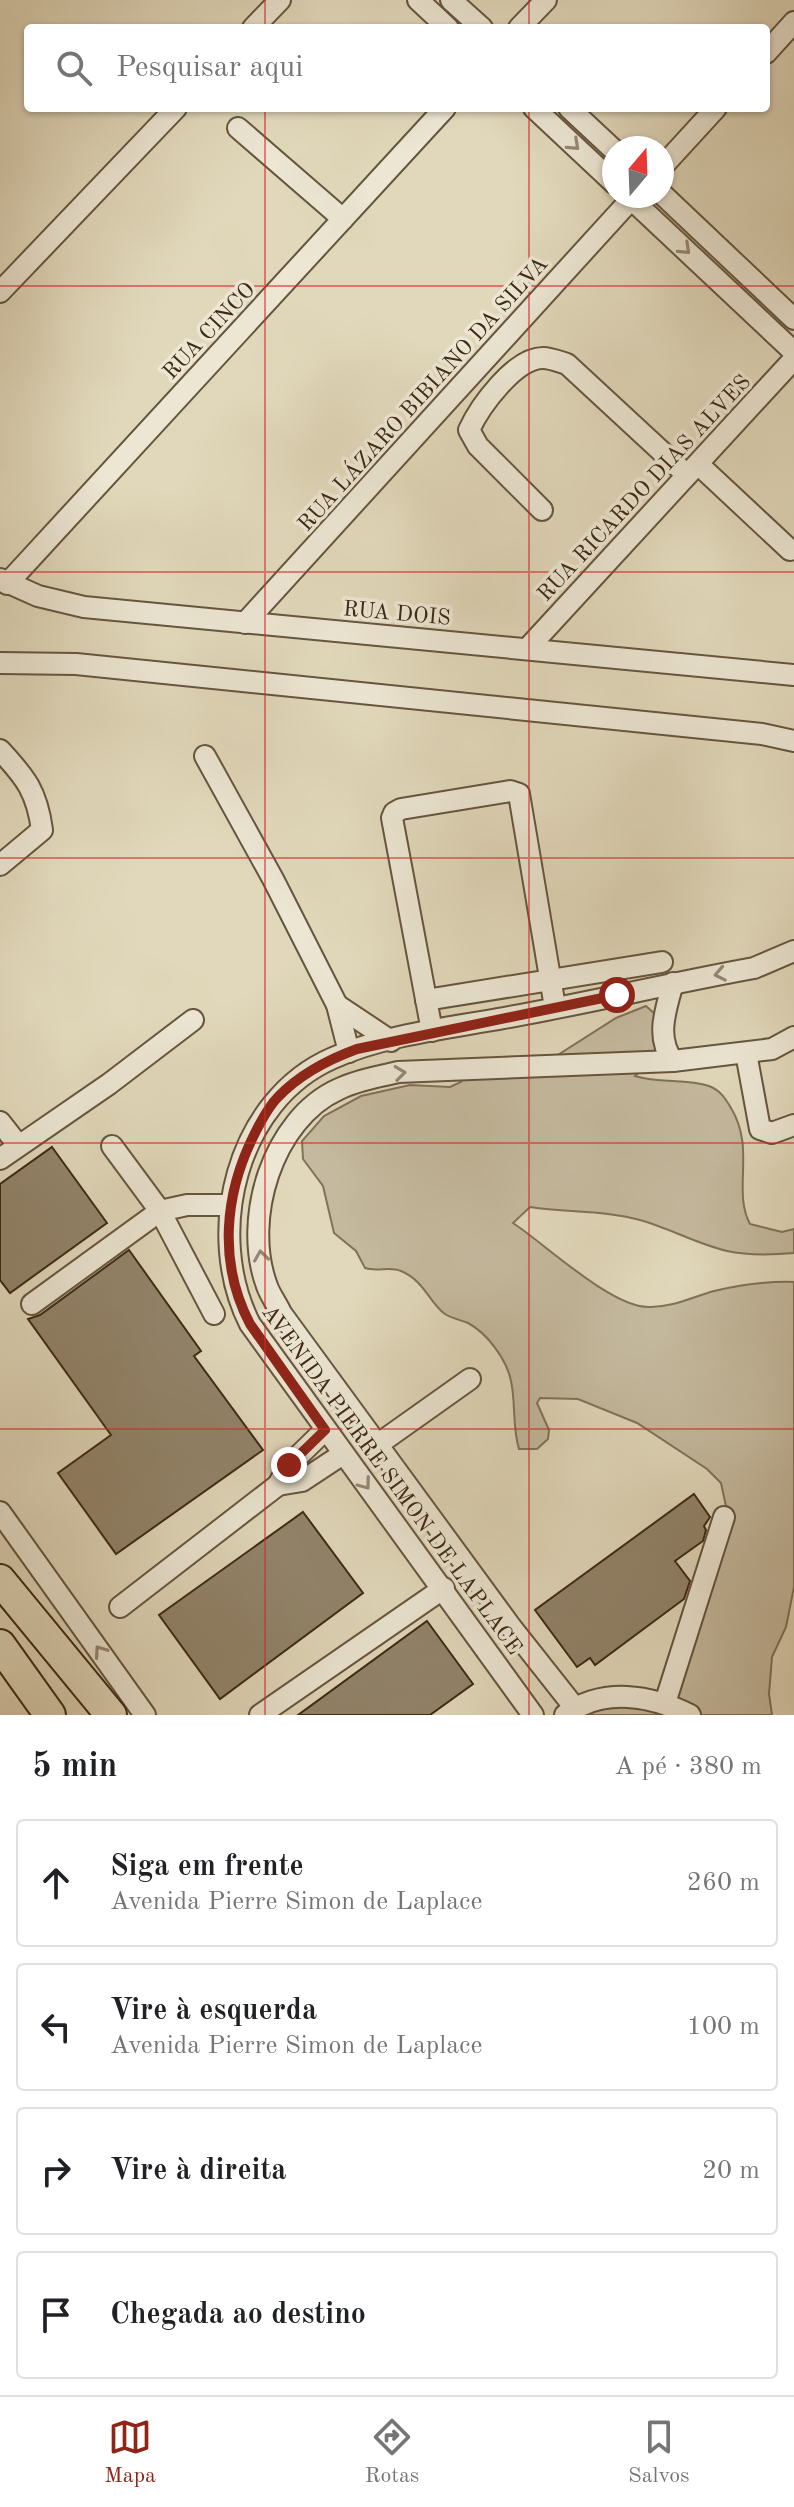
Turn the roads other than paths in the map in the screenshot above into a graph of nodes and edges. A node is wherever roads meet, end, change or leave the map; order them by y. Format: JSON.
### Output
{"nodes":[{"id":1,"x":280,"y":0,"type":"edge"},
{"id":2,"x":418,"y":0,"type":"edge"},
{"id":3,"x":451,"y":0,"type":"edge"},
{"id":4,"x":546,"y":0,"type":"edge"},
{"id":5,"x":794,"y":22,"type":"edge"},
{"id":6,"x":257,"y":24,"type":"edge"},
{"id":7,"x":444,"y":24,"type":"edge"},
{"id":8,"x":478,"y":24,"type":"edge"},
{"id":9,"x":523,"y":24,"type":"edge"},
{"id":10,"x":770,"y":49,"type":"edge"},
{"id":11,"x":172,"y":112,"type":"edge"},
{"id":12,"x":441,"y":112,"type":"edge"},
{"id":13,"x":538,"y":112,"type":"edge"},
{"id":14,"x":573,"y":112,"type":"edge"},
{"id":15,"x":712,"y":112,"type":"edge"},
{"id":16,"x":238,"y":128,"type":"dead end"},
{"id":17,"x":602,"y":139,"type":"edge"},
{"id":18,"x":674,"y":154,"type":"edge"},
{"id":19,"x":602,"y":172,"type":"edge"},
{"id":20,"x":674,"y":205,"type":"edge"},
{"id":21,"x":621,"y":208,"type":"edge"},
{"id":22,"x":643,"y":208,"type":"edge"},
{"id":23,"x":343,"y":219,"type":"junction"},
{"id":24,"x":0,"y":292,"type":"edge"},
{"id":25,"x":794,"y":319,"type":"edge"},
{"id":26,"x":794,"y":352,"type":"edge"},
{"id":27,"x":794,"y":359,"type":"edge"},
{"id":28,"x":692,"y":470,"type":"junction"},
{"id":29,"x":542,"y":510,"type":"dead end"},
{"id":30,"x":790,"y":550,"type":"dead end"},
{"id":31,"x":3,"y":581,"type":"edge"},
{"id":32,"x":245,"y":623,"type":"junction"},
{"id":33,"x":528,"y":648,"type":"junction"},
{"id":34,"x":0,"y":663,"type":"edge"},
{"id":35,"x":794,"y":675,"type":"edge"},
{"id":36,"x":794,"y":741,"type":"edge"},
{"id":37,"x":0,"y":750,"type":"edge"},
{"id":38,"x":205,"y":756,"type":"dead end"},
{"id":39,"x":0,"y":865,"type":"edge"},
{"id":40,"x":794,"y":951,"type":"edge"},
{"id":41,"x":662,"y":962,"type":"dead end"},
{"id":42,"x":612,"y":970,"type":"junction"},
{"id":43,"x":550,"y":980,"type":"junction"},
{"id":44,"x":673,"y":983,"type":"junction"},
{"id":45,"x":480,"y":991,"type":"junction"},
{"id":46,"x":617,"y":995,"type":"junction"},
{"id":47,"x":426,"y":1000,"type":"junction"},
{"id":48,"x":337,"y":1005,"type":"junction"},
{"id":49,"x":555,"y":1007,"type":"junction"},
{"id":50,"x":193,"y":1020,"type":"dead end"},
{"id":51,"x":486,"y":1021,"type":"junction"},
{"id":52,"x":432,"y":1031,"type":"junction"},
{"id":53,"x":794,"y":1037,"type":"edge"},
{"id":54,"x":391,"y":1041,"type":"junction"},
{"id":55,"x":349,"y":1052,"type":"junction"},
{"id":56,"x":746,"y":1053,"type":"junction"},
{"id":57,"x":673,"y":1061,"type":"junction"},
{"id":58,"x":298,"y":1078,"type":"junction"},
{"id":59,"x":320,"y":1101,"type":"junction"},
{"id":60,"x":0,"y":1122,"type":"edge"},
{"id":61,"x":794,"y":1125,"type":"edge"},
{"id":62,"x":18,"y":1145,"type":"junction"},
{"id":63,"x":112,"y":1146,"type":"dead end"},
{"id":64,"x":0,"y":1159,"type":"edge"},
{"id":65,"x":230,"y":1205,"type":"junction"},
{"id":66,"x":160,"y":1211,"type":"junction"},
{"id":67,"x":32,"y":1304,"type":"dead end"},
{"id":68,"x":214,"y":1314,"type":"dead end"},
{"id":69,"x":470,"y":1379,"type":"dead end"},
{"id":70,"x":325,"y":1430,"type":"junction"},
{"id":71,"x":377,"y":1445,"type":"junction"},
{"id":72,"x":343,"y":1454,"type":"junction"},
{"id":73,"x":296,"y":1473,"type":"junction"},
{"id":74,"x":0,"y":1512,"type":"edge"},
{"id":75,"x":724,"y":1517,"type":"dead end"},
{"id":76,"x":0,"y":1580,"type":"edge"},
{"id":77,"x":444,"y":1588,"type":"junction"},
{"id":78,"x":120,"y":1607,"type":"dead end"},
{"id":79,"x":42,"y":1634,"type":"junction"},
{"id":80,"x":0,"y":1645,"type":"edge"},
{"id":81,"x":665,"y":1703,"type":"junction"},
{"id":82,"x":570,"y":1712,"type":"edge"},
{"id":83,"x":50,"y":1715,"type":"edge"},
{"id":84,"x":98,"y":1715,"type":"edge"},
{"id":85,"x":111,"y":1715,"type":"edge"},
{"id":86,"x":145,"y":1715,"type":"edge"},
{"id":87,"x":260,"y":1715,"type":"edge"},
{"id":88,"x":533,"y":1715,"type":"edge"},
{"id":89,"x":690,"y":1715,"type":"edge"}],
"edges":[{"from":1,"to":6,"type":"street"},
{"from":2,"to":7,"type":"street"},
{"from":3,"to":8,"type":"street"},
{"from":4,"to":9,"type":"street"},
{"from":5,"to":10,"type":"street"},
{"from":11,"to":24,"type":"street"},
{"from":12,"to":23,"type":"street","name":"RUA CINCO"},
{"from":13,"to":19,"type":"street","one_way":true},
{"from":14,"to":17,"type":"street"},
{"from":15,"to":18,"type":"street"},
{"from":16,"to":23,"type":"street"},
{"from":20,"to":25,"type":"street"},
{"from":21,"to":32,"type":"street","name":"RUA LÁZARO BIBIANO DA SILVA"},
{"from":22,"to":26,"type":"street","one_way":true},
{"from":23,"to":31,"type":"street","name":"RUA CINCO"},
{"from":27,"to":28,"type":"street","name":"RUA RICARDO DIAS ALVES"},
{"from":28,"to":29,"type":"street"},
{"from":28,"to":30,"type":"street"},
{"from":28,"to":33,"type":"street","name":"RUA RICARDO DIAS ALVES"},
{"from":31,"to":32,"type":"street","name":"RUA DOIS"},
{"from":32,"to":33,"type":"street","name":"RUA DOIS"},
{"from":33,"to":35,"type":"street","name":"RUA DOIS"},
{"from":34,"to":36,"type":"street"},
{"from":37,"to":39,"type":"street"},
{"from":38,"to":48,"type":"street"},
{"from":40,"to":44,"type":"street","name":"AVENIDA PIERRE SIMON DE LAPLACE","one_way":true},
{"from":41,"to":42,"type":"street"},
{"from":42,"to":43,"type":"street"},
{"from":42,"to":46,"type":"street"},
{"from":43,"to":45,"type":"street"},
{"from":43,"to":47,"type":"street"},
{"from":43,"to":49,"type":"street"},
{"from":44,"to":46,"type":"street","name":"AVENIDA PIERRE SIMON DE LAPLACE"},
{"from":44,"to":57,"type":"street"},
{"from":45,"to":47,"type":"street"},
{"from":45,"to":51,"type":"street"},
{"from":46,"to":49,"type":"street","name":"AVENIDA PIERRE SIMON DE LAPLACE"},
{"from":47,"to":52,"type":"street"},
{"from":48,"to":54,"type":"street"},
{"from":48,"to":55,"type":"street"},
{"from":49,"to":51,"type":"street","name":"AVENIDA PIERRE SIMON DE LAPLACE"},
{"from":50,"to":62,"type":"street"},
{"from":51,"to":52,"type":"street","name":"AVENIDA PIERRE SIMON DE LAPLACE"},
{"from":52,"to":54,"type":"street","name":"AVENIDA PIERRE SIMON DE LAPLACE"},
{"from":53,"to":56,"type":"street","name":"AVENIDA PIERRE SIMON DE LAPLACE"},
{"from":54,"to":55,"type":"street","name":"AVENIDA PIERRE SIMON DE LAPLACE"},
{"from":55,"to":58,"type":"street","name":"AVENIDA PIERRE SIMON DE LAPLACE"},
{"from":56,"to":57,"type":"street","name":"AVENIDA PIERRE SIMON DE LAPLACE"},
{"from":56,"to":61,"type":"street"},
{"from":59,"to":57,"type":"street","name":"AVENIDA PIERRE SIMON DE LAPLACE","one_way":true},
{"from":58,"to":59,"type":"street"},
{"from":58,"to":65,"type":"street","name":"AVENIDA PIERRE SIMON DE LAPLACE"},
{"from":71,"to":59,"type":"street","name":"AVENIDA PIERRE SIMON DE LAPLACE","one_way":true},
{"from":60,"to":62,"type":"street"},
{"from":62,"to":64,"type":"street"},
{"from":63,"to":66,"type":"street"},
{"from":65,"to":66,"type":"street"},
{"from":65,"to":70,"type":"street","name":"AVENIDA PIERRE SIMON DE LAPLACE"},
{"from":66,"to":67,"type":"street"},
{"from":66,"to":68,"type":"street"},
{"from":69,"to":71,"type":"street"},
{"from":70,"to":72,"type":"street","name":"AVENIDA PIERRE SIMON DE LAPLACE"},
{"from":70,"to":73,"type":"street"},
{"from":71,"to":82,"type":"street","name":"AVENIDA PIERRE SIMON DE LAPLACE"},
{"from":72,"to":73,"type":"street"},
{"from":72,"to":77,"type":"street","name":"AVENIDA PIERRE SIMON DE LAPLACE","one_way":true},
{"from":73,"to":78,"type":"street"},
{"from":86,"to":74,"type":"street","one_way":true},
{"from":75,"to":81,"type":"street"},
{"from":76,"to":79,"type":"highway"},
{"from":77,"to":87,"type":"street"},
{"from":77,"to":88,"type":"street","name":"AVENIDA PIERRE SIMON DE LAPLACE"},
{"from":79,"to":84,"type":"highway"},
{"from":79,"to":85,"type":"highway"},
{"from":80,"to":83,"type":"highway"},
{"from":81,"to":82,"type":"street"},
{"from":81,"to":89,"type":"street"}]}
